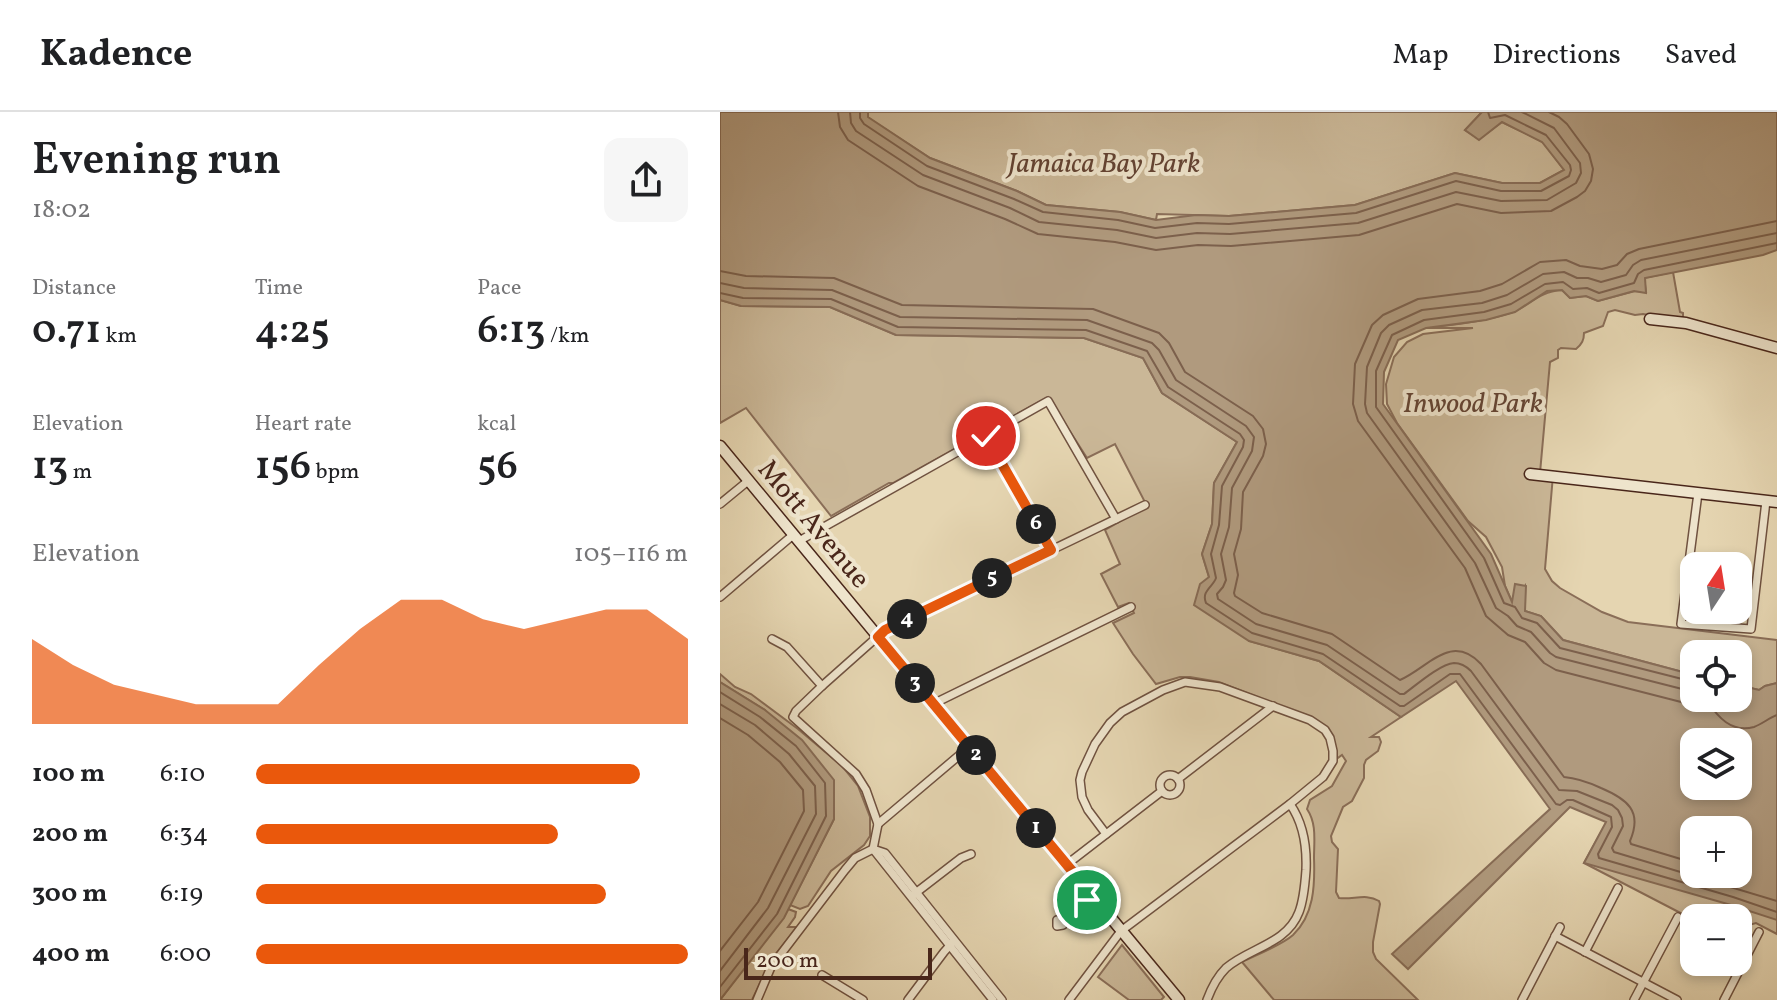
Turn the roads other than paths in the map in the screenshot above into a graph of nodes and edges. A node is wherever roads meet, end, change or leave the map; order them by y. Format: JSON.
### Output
{"nodes":[{"id":1,"x":1650,"y":319,"type":"dead end"},
{"id":2,"x":1777,"y":348,"type":"edge"},
{"id":3,"x":986,"y":436,"type":"junction"},
{"id":4,"x":720,"y":446,"type":"edge"},
{"id":5,"x":1530,"y":474,"type":"dead end"},
{"id":6,"x":748,"y":481,"type":"junction"},
{"id":7,"x":1698,"y":493,"type":"junction"},
{"id":8,"x":1772,"y":502,"type":"edge"},
{"id":9,"x":720,"y":504,"type":"edge"},
{"id":10,"x":1145,"y":505,"type":"dead end"},
{"id":11,"x":1116,"y":519,"type":"junction"},
{"id":12,"x":796,"y":538,"type":"junction"},
{"id":13,"x":1051,"y":550,"type":"junction"},
{"id":14,"x":720,"y":597,"type":"edge"},
{"id":15,"x":1131,"y":607,"type":"dead end"},
{"id":16,"x":878,"y":637,"type":"junction"},
{"id":17,"x":772,"y":639,"type":"dead end"},
{"id":18,"x":822,"y":686,"type":"junction"},
{"id":19,"x":933,"y":704,"type":"junction"},
{"id":20,"x":1273,"y":706,"type":"junction"},
{"id":21,"x":969,"y":747,"type":"junction"},
{"id":22,"x":1178,"y":779,"type":"junction"},
{"id":23,"x":1162,"y":791,"type":"junction"},
{"id":24,"x":1290,"y":804,"type":"junction"},
{"id":25,"x":878,"y":824,"type":"junction"},
{"id":26,"x":1106,"y":834,"type":"junction"},
{"id":27,"x":873,"y":849,"type":"junction"},
{"id":28,"x":971,"y":854,"type":"dead end"},
{"id":29,"x":1066,"y":865,"type":"junction"},
{"id":30,"x":1618,"y":888,"type":"dead end"},
{"id":31,"x":914,"y":895,"type":"junction"},
{"id":32,"x":1092,"y":895,"type":"junction"},
{"id":33,"x":1678,"y":917,"type":"dead end"},
{"id":34,"x":1063,"y":920,"type":"dead end"},
{"id":35,"x":1560,"y":927,"type":"dead end"},
{"id":36,"x":1121,"y":931,"type":"junction"},
{"id":37,"x":1759,"y":932,"type":"dead end"},
{"id":38,"x":1555,"y":936,"type":"junction"},
{"id":39,"x":952,"y":943,"type":"junction"},
{"id":40,"x":1585,"y":952,"type":"junction"},
{"id":41,"x":822,"y":975,"type":"dead end"},
{"id":42,"x":1643,"y":983,"type":"junction"},
{"id":43,"x":757,"y":1000,"type":"edge"},
{"id":44,"x":863,"y":1000,"type":"edge"},
{"id":45,"x":908,"y":1000,"type":"edge"},
{"id":46,"x":993,"y":1000,"type":"edge"},
{"id":47,"x":1002,"y":1000,"type":"edge"},
{"id":48,"x":1069,"y":1000,"type":"edge"},
{"id":49,"x":1179,"y":1000,"type":"edge"},
{"id":50,"x":1207,"y":1000,"type":"edge"},
{"id":51,"x":1522,"y":1000,"type":"edge"},
{"id":52,"x":1634,"y":1000,"type":"edge"},
{"id":53,"x":1677,"y":1000,"type":"edge"},
{"id":54,"x":1724,"y":1000,"type":"edge"}],
"edges":[{"from":1,"to":2,"type":"street"},
{"from":3,"to":11,"type":"street"},
{"from":3,"to":12,"type":"street"},
{"from":3,"to":13,"type":"street"},
{"from":4,"to":6,"type":"street","name":"Mott Avenue"},
{"from":5,"to":7,"type":"street"},
{"from":6,"to":9,"type":"street"},
{"from":6,"to":12,"type":"street","name":"Mott Avenue"},
{"from":7,"to":8,"type":"street"},
{"from":7,"to":8,"type":"street"},
{"from":10,"to":11,"type":"street"},
{"from":11,"to":13,"type":"street"},
{"from":12,"to":14,"type":"street"},
{"from":12,"to":16,"type":"street","name":"Mott Avenue"},
{"from":13,"to":16,"type":"street"},
{"from":15,"to":19,"type":"street"},
{"from":16,"to":18,"type":"street"},
{"from":16,"to":19,"type":"street","name":"Mott Avenue"},
{"from":17,"to":18,"type":"street"},
{"from":18,"to":25,"type":"street"},
{"from":19,"to":21,"type":"street","name":"Mott Avenue"},
{"from":20,"to":22,"type":"street"},
{"from":20,"to":24,"type":"street"},
{"from":20,"to":26,"type":"street"},
{"from":21,"to":25,"type":"street"},
{"from":21,"to":29,"type":"street","name":"Mott Avenue"},
{"from":22,"to":23,"type":"street"},
{"from":22,"to":23,"type":"street"},
{"from":23,"to":26,"type":"street"},
{"from":24,"to":36,"type":"street"},
{"from":24,"to":50,"type":"street"},
{"from":25,"to":27,"type":"street"},
{"from":26,"to":29,"type":"street"},
{"from":27,"to":31,"type":"street"},
{"from":27,"to":43,"type":"street"},
{"from":28,"to":31,"type":"street"},
{"from":29,"to":32,"type":"street","name":"Mott Avenue"},
{"from":30,"to":40,"type":"street"},
{"from":31,"to":39,"type":"street"},
{"from":32,"to":34,"type":"street"},
{"from":32,"to":36,"type":"street","name":"Mott Avenue"},
{"from":33,"to":42,"type":"street"},
{"from":35,"to":38,"type":"street"},
{"from":36,"to":48,"type":"street"},
{"from":36,"to":49,"type":"street","name":"Mott Avenue"},
{"from":37,"to":54,"type":"street"},
{"from":38,"to":40,"type":"street"},
{"from":38,"to":51,"type":"street"},
{"from":39,"to":45,"type":"street"},
{"from":39,"to":46,"type":"street"},
{"from":39,"to":47,"type":"street"},
{"from":40,"to":42,"type":"street"},
{"from":41,"to":44,"type":"street"},
{"from":42,"to":52,"type":"street"},
{"from":42,"to":53,"type":"street"}]}
